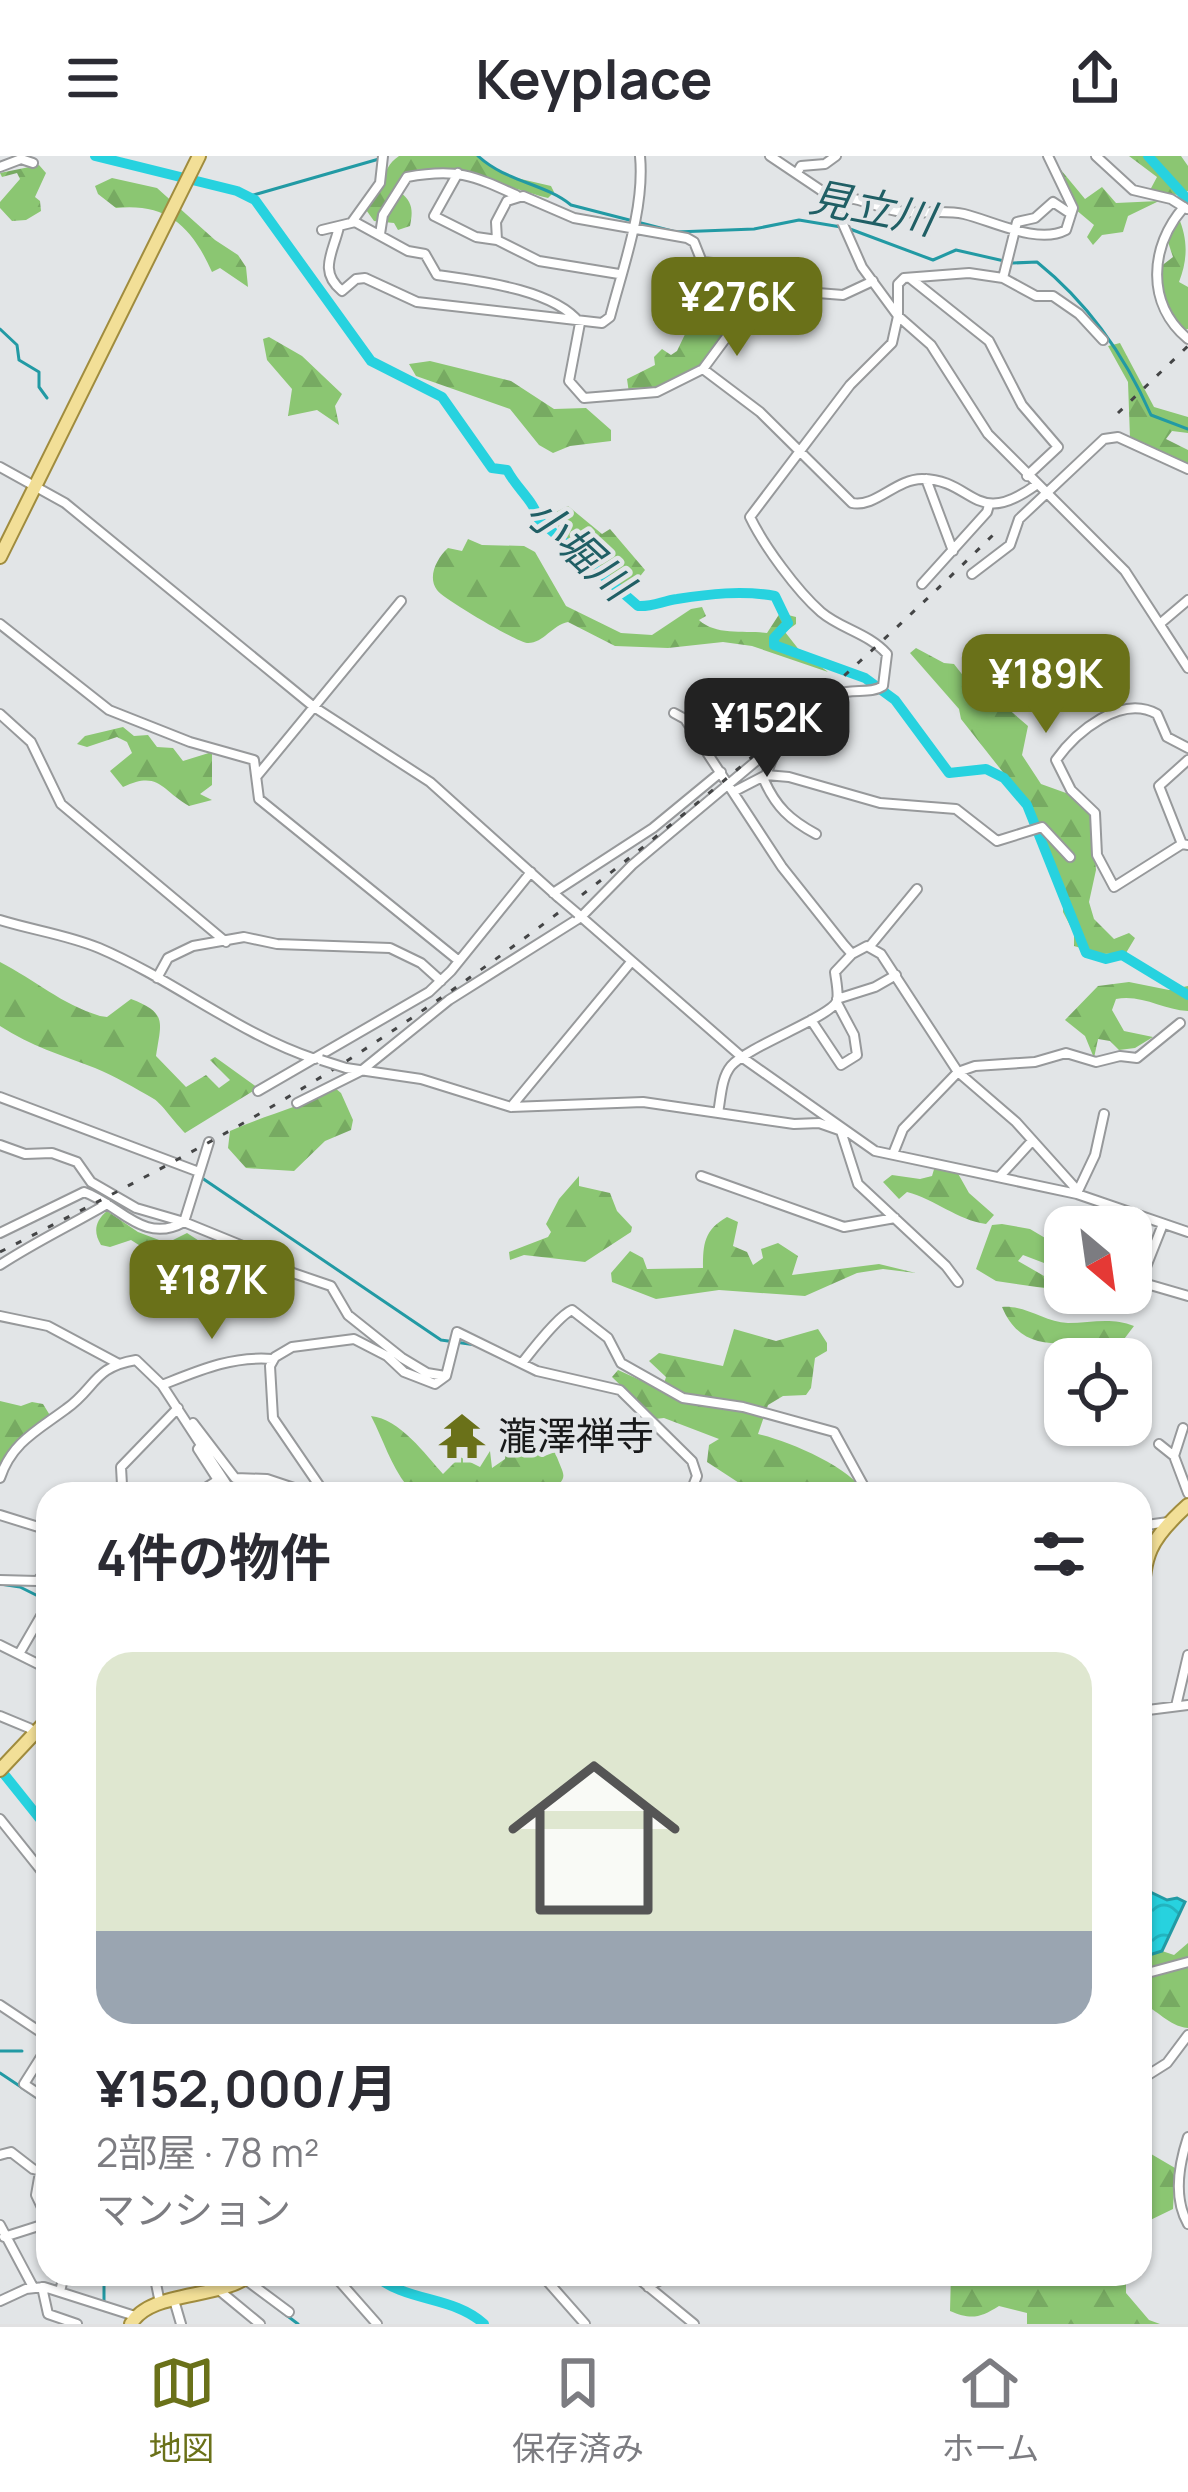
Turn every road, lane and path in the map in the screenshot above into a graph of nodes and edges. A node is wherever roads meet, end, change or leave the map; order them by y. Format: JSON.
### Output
{"nodes":[{"id":1,"x":199,"y":156,"type":"edge"},
{"id":2,"x":643,"y":156,"type":"edge"},
{"id":3,"x":770,"y":156,"type":"edge"},
{"id":4,"x":836,"y":156,"type":"edge"},
{"id":5,"x":1048,"y":156,"type":"edge"},
{"id":6,"x":1096,"y":156,"type":"edge"},
{"id":7,"x":21,"y":157,"type":"edge"},
{"id":8,"x":383,"y":159,"type":"edge"},
{"id":9,"x":33,"y":163,"type":"dead end"},
{"id":10,"x":0,"y":167,"type":"edge"},
{"id":11,"x":458,"y":172,"type":"junction"},
{"id":12,"x":797,"y":172,"type":"junction"},
{"id":13,"x":518,"y":196,"type":"junction"},
{"id":14,"x":831,"y":197,"type":"junction"},
{"id":15,"x":1186,"y":209,"type":"edge"},
{"id":16,"x":1072,"y":214,"type":"junction"},
{"id":17,"x":352,"y":222,"type":"junction"},
{"id":18,"x":632,"y":223,"type":"junction"},
{"id":19,"x":339,"y":227,"type":"junction"},
{"id":20,"x":1014,"y":229,"type":"junction"},
{"id":21,"x":322,"y":230,"type":"dead end"},
{"id":22,"x":380,"y":234,"type":"junction"},
{"id":23,"x":497,"y":240,"type":"junction"},
{"id":24,"x":738,"y":266,"type":"junction"},
{"id":25,"x":767,"y":268,"type":"dead end"},
{"id":26,"x":619,"y":274,"type":"junction"},
{"id":27,"x":908,"y":277,"type":"junction"},
{"id":28,"x":1003,"y":278,"type":"junction"},
{"id":29,"x":873,"y":281,"type":"junction"},
{"id":30,"x":898,"y":316,"type":"junction"},
{"id":31,"x":740,"y":319,"type":"junction"},
{"id":32,"x":580,"y":323,"type":"junction"},
{"id":33,"x":1188,"y":339,"type":"edge"},
{"id":34,"x":1102,"y":340,"type":"dead end"},
{"id":35,"x":704,"y":369,"type":"junction"},
{"id":36,"x":799,"y":450,"type":"junction"},
{"id":37,"x":0,"y":467,"type":"edge"},
{"id":38,"x":1188,"y":469,"type":"edge"},
{"id":39,"x":1027,"y":476,"type":"junction"},
{"id":40,"x":926,"y":479,"type":"junction"},
{"id":41,"x":1036,"y":485,"type":"junction"},
{"id":42,"x":36,"y":487,"type":"junction"},
{"id":43,"x":1046,"y":493,"type":"junction"},
{"id":44,"x":989,"y":505,"type":"junction"},
{"id":45,"x":953,"y":552,"type":"junction"},
{"id":46,"x":0,"y":557,"type":"edge"},
{"id":47,"x":972,"y":574,"type":"dead end"},
{"id":48,"x":922,"y":584,"type":"dead end"},
{"id":49,"x":1188,"y":600,"type":"edge"},
{"id":50,"x":400,"y":601,"type":"dead end"},
{"id":51,"x":1161,"y":623,"type":"junction"},
{"id":52,"x":0,"y":624,"type":"edge"},
{"id":53,"x":1188,"y":668,"type":"edge"},
{"id":54,"x":314,"y":707,"type":"junction"},
{"id":55,"x":674,"y":713,"type":"dead end"},
{"id":56,"x":0,"y":714,"type":"edge"},
{"id":57,"x":778,"y":742,"type":"junction"},
{"id":58,"x":1188,"y":748,"type":"edge"},
{"id":59,"x":1188,"y":760,"type":"edge"},
{"id":60,"x":721,"y":772,"type":"junction"},
{"id":61,"x":257,"y":776,"type":"junction"},
{"id":62,"x":766,"y":776,"type":"junction"},
{"id":63,"x":732,"y":787,"type":"junction"},
{"id":64,"x":816,"y":834,"type":"dead end"},
{"id":65,"x":1185,"y":844,"type":"edge"},
{"id":66,"x":1070,"y":857,"type":"dead end"},
{"id":67,"x":531,"y":872,"type":"junction"},
{"id":68,"x":917,"y":889,"type":"dead end"},
{"id":69,"x":555,"y":895,"type":"junction"},
{"id":70,"x":579,"y":915,"type":"junction"},
{"id":71,"x":0,"y":920,"type":"edge"},
{"id":72,"x":226,"y":942,"type":"junction"},
{"id":73,"x":870,"y":946,"type":"junction"},
{"id":74,"x":851,"y":954,"type":"junction"},
{"id":75,"x":459,"y":961,"type":"junction"},
{"id":76,"x":631,"y":962,"type":"junction"},
{"id":77,"x":896,"y":975,"type":"junction"},
{"id":78,"x":157,"y":978,"type":"junction"},
{"id":79,"x":441,"y":981,"type":"junction"},
{"id":80,"x":837,"y":1000,"type":"junction"},
{"id":81,"x":811,"y":1020,"type":"junction"},
{"id":82,"x":1180,"y":1024,"type":"dead end"},
{"id":83,"x":742,"y":1058,"type":"junction"},
{"id":84,"x":317,"y":1059,"type":"junction"},
{"id":85,"x":362,"y":1070,"type":"junction"},
{"id":86,"x":958,"y":1072,"type":"junction"},
{"id":87,"x":258,"y":1091,"type":"dead end"},
{"id":88,"x":0,"y":1097,"type":"edge"},
{"id":89,"x":297,"y":1103,"type":"dead end"},
{"id":90,"x":511,"y":1108,"type":"junction"},
{"id":91,"x":718,"y":1113,"type":"junction"},
{"id":92,"x":1104,"y":1114,"type":"dead end"},
{"id":93,"x":843,"y":1131,"type":"junction"},
{"id":94,"x":1032,"y":1141,"type":"junction"},
{"id":95,"x":209,"y":1142,"type":"dead end"},
{"id":96,"x":0,"y":1145,"type":"edge"},
{"id":97,"x":893,"y":1154,"type":"junction"},
{"id":98,"x":199,"y":1172,"type":"junction"},
{"id":99,"x":701,"y":1176,"type":"dead end"},
{"id":100,"x":999,"y":1177,"type":"junction"},
{"id":101,"x":1077,"y":1193,"type":"junction"},
{"id":102,"x":107,"y":1204,"type":"junction"},
{"id":103,"x":895,"y":1218,"type":"junction"},
{"id":104,"x":184,"y":1222,"type":"junction"},
{"id":105,"x":1163,"y":1223,"type":"junction"},
{"id":106,"x":1188,"y":1232,"type":"edge"},
{"id":107,"x":0,"y":1233,"type":"edge"},
{"id":108,"x":0,"y":1265,"type":"edge"},
{"id":109,"x":958,"y":1282,"type":"dead end"},
{"id":110,"x":1188,"y":1296,"type":"edge"},
{"id":111,"x":2,"y":1320,"type":"edge"},
{"id":112,"x":274,"y":1359,"type":"junction"},
{"id":113,"x":522,"y":1363,"type":"junction"},
{"id":114,"x":118,"y":1364,"type":"junction"},
{"id":115,"x":446,"y":1376,"type":"junction"},
{"id":116,"x":162,"y":1385,"type":"junction"},
{"id":117,"x":178,"y":1408,"type":"junction"},
{"id":118,"x":187,"y":1422,"type":"junction"},
{"id":119,"x":1184,"y":1428,"type":"dead end"},
{"id":120,"x":202,"y":1444,"type":"junction"},
{"id":121,"x":1159,"y":1444,"type":"dead end"},
{"id":122,"x":1174,"y":1456,"type":"junction"},
{"id":123,"x":0,"y":1478,"type":"edge"},
{"id":124,"x":122,"y":1482,"type":"edge"},
{"id":125,"x":215,"y":1482,"type":"edge"},
{"id":126,"x":221,"y":1482,"type":"edge"},
{"id":127,"x":279,"y":1482,"type":"edge"},
{"id":128,"x":316,"y":1482,"type":"edge"},
{"id":129,"x":695,"y":1482,"type":"edge"},
{"id":130,"x":861,"y":1482,"type":"edge"},
{"id":131,"x":1188,"y":1493,"type":"edge"},
{"id":132,"x":1188,"y":1505,"type":"edge"},
{"id":133,"x":0,"y":1515,"type":"edge"},
{"id":134,"x":1169,"y":1522,"type":"junction"},
{"id":135,"x":1152,"y":1524,"type":"edge"},
{"id":136,"x":36,"y":1526,"type":"edge"},
{"id":137,"x":1152,"y":1548,"type":"edge"},
{"id":138,"x":0,"y":1580,"type":"edge"},
{"id":139,"x":36,"y":1581,"type":"edge"},
{"id":140,"x":36,"y":1623,"type":"edge"},
{"id":141,"x":0,"y":1645,"type":"edge"},
{"id":142,"x":19,"y":1654,"type":"junction"},
{"id":143,"x":1188,"y":1655,"type":"edge"},
{"id":144,"x":36,"y":1663,"type":"edge"},
{"id":145,"x":1188,"y":1705,"type":"edge"},
{"id":146,"x":1176,"y":1706,"type":"junction"},
{"id":147,"x":1152,"y":1709,"type":"edge"},
{"id":148,"x":0,"y":1716,"type":"edge"},
{"id":149,"x":36,"y":1733,"type":"joint"},
{"id":150,"x":0,"y":1770,"type":"edge"},
{"id":151,"x":0,"y":1819,"type":"edge"},
{"id":152,"x":36,"y":1864,"type":"edge"},
{"id":153,"x":1188,"y":1962,"type":"edge"},
{"id":154,"x":1152,"y":1972,"type":"edge"},
{"id":155,"x":0,"y":2005,"type":"edge"},
{"id":156,"x":36,"y":2029,"type":"edge"},
{"id":157,"x":1188,"y":2035,"type":"edge"},
{"id":158,"x":36,"y":2065,"type":"edge"},
{"id":159,"x":1152,"y":2072,"type":"edge"},
{"id":160,"x":36,"y":2092,"type":"edge"},
{"id":161,"x":1188,"y":2137,"type":"edge"},
{"id":162,"x":0,"y":2155,"type":"edge"},
{"id":163,"x":36,"y":2168,"type":"edge"},
{"id":164,"x":0,"y":2224,"type":"edge"},
{"id":165,"x":1188,"y":2224,"type":"edge"},
{"id":166,"x":36,"y":2226,"type":"edge"},
{"id":167,"x":4,"y":2236,"type":"junction"},
{"id":168,"x":36,"y":2284,"type":"edge"},
{"id":169,"x":61,"y":2286,"type":"edge"},
{"id":170,"x":160,"y":2286,"type":"edge"},
{"id":171,"x":227,"y":2286,"type":"edge"},
{"id":172,"x":258,"y":2286,"type":"edge"},
{"id":173,"x":344,"y":2286,"type":"edge"},
{"id":174,"x":552,"y":2286,"type":"edge"},
{"id":175,"x":38,"y":2287,"type":"junction"},
{"id":176,"x":648,"y":2287,"type":"edge"},
{"id":177,"x":220,"y":2290,"type":"junction"},
{"id":178,"x":60,"y":2293,"type":"junction"},
{"id":179,"x":0,"y":2300,"type":"edge"},
{"id":180,"x":167,"y":2302,"type":"junction"},
{"id":181,"x":110,"y":2311,"type":"junction"},
{"id":182,"x":290,"y":2312,"type":"dead end"},
{"id":183,"x":133,"y":2320,"type":"edge"},
{"id":184,"x":77,"y":2324,"type":"edge"},
{"id":185,"x":111,"y":2324,"type":"edge"},
{"id":186,"x":181,"y":2324,"type":"edge"},
{"id":187,"x":256,"y":2324,"type":"edge"},
{"id":188,"x":377,"y":2324,"type":"edge"},
{"id":189,"x":585,"y":2324,"type":"edge"},
{"id":190,"x":694,"y":2324,"type":"edge"}],
"edges":[{"from":1,"to":42,"type":"main road"},
{"from":2,"to":18,"type":"street"},
{"from":3,"to":12,"type":"street"},
{"from":4,"to":12,"type":"street"},
{"from":5,"to":16,"type":"street"},
{"from":6,"to":15,"type":"street"},
{"from":7,"to":9,"type":"street"},
{"from":7,"to":10,"type":"street"},
{"from":8,"to":17,"type":"street"},
{"from":11,"to":13,"type":"street"},
{"from":11,"to":22,"type":"street"},
{"from":11,"to":23,"type":"street"},
{"from":12,"to":14,"type":"street"},
{"from":13,"to":18,"type":"street"},
{"from":13,"to":23,"type":"street"},
{"from":14,"to":20,"type":"street"},
{"from":14,"to":29,"type":"street"},
{"from":15,"to":33,"type":"street"},
{"from":16,"to":20,"type":"street"},
{"from":16,"to":20,"type":"street"},
{"from":17,"to":19,"type":"street"},
{"from":17,"to":22,"type":"street"},
{"from":18,"to":24,"type":"street"},
{"from":18,"to":26,"type":"street"},
{"from":19,"to":21,"type":"street"},
{"from":19,"to":32,"type":"street"},
{"from":20,"to":28,"type":"street"},
{"from":22,"to":32,"type":"street"},
{"from":23,"to":26,"type":"street"},
{"from":24,"to":25,"type":"street"},
{"from":24,"to":31,"type":"street"},
{"from":26,"to":32,"type":"street"},
{"from":27,"to":28,"type":"street"},
{"from":27,"to":30,"type":"street"},
{"from":27,"to":39,"type":"street"},
{"from":28,"to":34,"type":"street"},
{"from":29,"to":30,"type":"street"},
{"from":29,"to":31,"type":"street"},
{"from":30,"to":36,"type":"street"},
{"from":30,"to":39,"type":"street"},
{"from":31,"to":35,"type":"street"},
{"from":32,"to":35,"type":"street"},
{"from":35,"to":36,"type":"street"},
{"from":36,"to":40,"type":"street"},
{"from":36,"to":57,"type":"street"},
{"from":37,"to":42,"type":"street"},
{"from":38,"to":43,"type":"street"},
{"from":39,"to":41,"type":"street"},
{"from":40,"to":44,"type":"street"},
{"from":40,"to":45,"type":"street"},
{"from":41,"to":43,"type":"street"},
{"from":41,"to":44,"type":"street"},
{"from":42,"to":46,"type":"main road"},
{"from":42,"to":54,"type":"street"},
{"from":43,"to":47,"type":"street"},
{"from":43,"to":51,"type":"street"},
{"from":44,"to":45,"type":"street"},
{"from":45,"to":48,"type":"street"},
{"from":49,"to":51,"type":"street"},
{"from":50,"to":54,"type":"street"},
{"from":51,"to":53,"type":"street"},
{"from":52,"to":61,"type":"street"},
{"from":54,"to":61,"type":"street"},
{"from":54,"to":67,"type":"street"},
{"from":55,"to":60,"type":"street"},
{"from":56,"to":72,"type":"street"},
{"from":57,"to":62,"type":"street"},
{"from":57,"to":63,"type":"street"},
{"from":58,"to":65,"type":"street"},
{"from":59,"to":65,"type":"street"},
{"from":60,"to":63,"type":"street"},
{"from":60,"to":69,"type":"street"},
{"from":61,"to":75,"type":"street"},
{"from":62,"to":63,"type":"street"},
{"from":62,"to":64,"type":"street"},
{"from":62,"to":66,"type":"street"},
{"from":63,"to":70,"type":"street"},
{"from":63,"to":74,"type":"street"},
{"from":67,"to":69,"type":"street"},
{"from":67,"to":75,"type":"street"},
{"from":68,"to":73,"type":"street"},
{"from":69,"to":70,"type":"street","bridge":true},
{"from":70,"to":76,"type":"street"},
{"from":70,"to":85,"type":"street"},
{"from":71,"to":78,"type":"street"},
{"from":72,"to":78,"type":"street"},
{"from":72,"to":79,"type":"street"},
{"from":73,"to":74,"type":"street"},
{"from":73,"to":77,"type":"street"},
{"from":74,"to":80,"type":"street"},
{"from":75,"to":79,"type":"street"},
{"from":76,"to":83,"type":"street"},
{"from":76,"to":90,"type":"street"},
{"from":77,"to":80,"type":"street"},
{"from":77,"to":86,"type":"street"},
{"from":78,"to":84,"type":"street"},
{"from":79,"to":84,"type":"street"},
{"from":80,"to":81,"type":"street"},
{"from":80,"to":81,"type":"street"},
{"from":81,"to":83,"type":"street"},
{"from":82,"to":86,"type":"street"},
{"from":83,"to":91,"type":"street"},
{"from":83,"to":93,"type":"street"},
{"from":84,"to":85,"type":"street","bridge":true},
{"from":84,"to":87,"type":"street"},
{"from":85,"to":89,"type":"street"},
{"from":85,"to":90,"type":"street"},
{"from":86,"to":94,"type":"street"},
{"from":86,"to":97,"type":"street"},
{"from":88,"to":98,"type":"street"},
{"from":90,"to":91,"type":"street"},
{"from":91,"to":93,"type":"street"},
{"from":92,"to":101,"type":"street"},
{"from":93,"to":97,"type":"street"},
{"from":93,"to":103,"type":"street"},
{"from":94,"to":100,"type":"street"},
{"from":94,"to":101,"type":"street"},
{"from":95,"to":98,"type":"street"},
{"from":96,"to":104,"type":"street"},
{"from":97,"to":100,"type":"street"},
{"from":98,"to":104,"type":"street"},
{"from":99,"to":103,"type":"street"},
{"from":100,"to":101,"type":"street"},
{"from":101,"to":105,"type":"street"},
{"from":102,"to":104,"type":"street"},
{"from":102,"to":107,"type":"street"},
{"from":102,"to":108,"type":"street"},
{"from":103,"to":109,"type":"street"},
{"from":104,"to":115,"type":"street"},
{"from":105,"to":106,"type":"street"},
{"from":105,"to":110,"type":"street"},
{"from":111,"to":114,"type":"street"},
{"from":112,"to":115,"type":"street"},
{"from":112,"to":116,"type":"street"},
{"from":112,"to":128,"type":"street"},
{"from":113,"to":115,"type":"street"},
{"from":113,"to":129,"type":"street"},
{"from":113,"to":130,"type":"street"},
{"from":114,"to":116,"type":"street"},
{"from":114,"to":123,"type":"street"},
{"from":116,"to":117,"type":"street"},
{"from":117,"to":118,"type":"street"},
{"from":117,"to":124,"type":"street"},
{"from":118,"to":120,"type":"street"},
{"from":118,"to":127,"type":"street"},
{"from":119,"to":122,"type":"street"},
{"from":120,"to":125,"type":"street"},
{"from":120,"to":126,"type":"street"},
{"from":121,"to":122,"type":"street"},
{"from":122,"to":131,"type":"street"},
{"from":132,"to":134,"type":"main road"},
{"from":133,"to":136,"type":"street"},
{"from":134,"to":135,"type":"street"},
{"from":134,"to":137,"type":"main road"},
{"from":138,"to":139,"type":"street"},
{"from":140,"to":142,"type":"street"},
{"from":141,"to":142,"type":"street"},
{"from":142,"to":144,"type":"street"},
{"from":143,"to":146,"type":"street"},
{"from":145,"to":146,"type":"street"},
{"from":146,"to":147,"type":"street"},
{"from":148,"to":149,"type":"street"},
{"from":149,"to":150,"type":"main road"},
{"from":151,"to":152,"type":"street"},
{"from":153,"to":154,"type":"street"},
{"from":155,"to":156,"type":"street"},
{"from":157,"to":159,"type":"street"},
{"from":158,"to":160,"type":"street"},
{"from":161,"to":165,"type":"street"},
{"from":162,"to":163,"type":"street"},
{"from":164,"to":167,"type":"street"},
{"from":166,"to":167,"type":"street"},
{"from":167,"to":168,"type":"street"},
{"from":169,"to":178,"type":"street"},
{"from":170,"to":180,"type":"street"},
{"from":171,"to":177,"type":"main road"},
{"from":172,"to":182,"type":"street"},
{"from":173,"to":188,"type":"street"},
{"from":174,"to":189,"type":"street"},
{"from":175,"to":178,"type":"street"},
{"from":175,"to":179,"type":"street"},
{"from":175,"to":184,"type":"street"},
{"from":176,"to":190,"type":"street"},
{"from":177,"to":180,"type":"main road"},
{"from":177,"to":187,"type":"street"},
{"from":178,"to":181,"type":"street"},
{"from":180,"to":183,"type":"main road"},
{"from":180,"to":186,"type":"street"},
{"from":181,"to":183,"type":"street"},
{"from":181,"to":185,"type":"street"}]}
